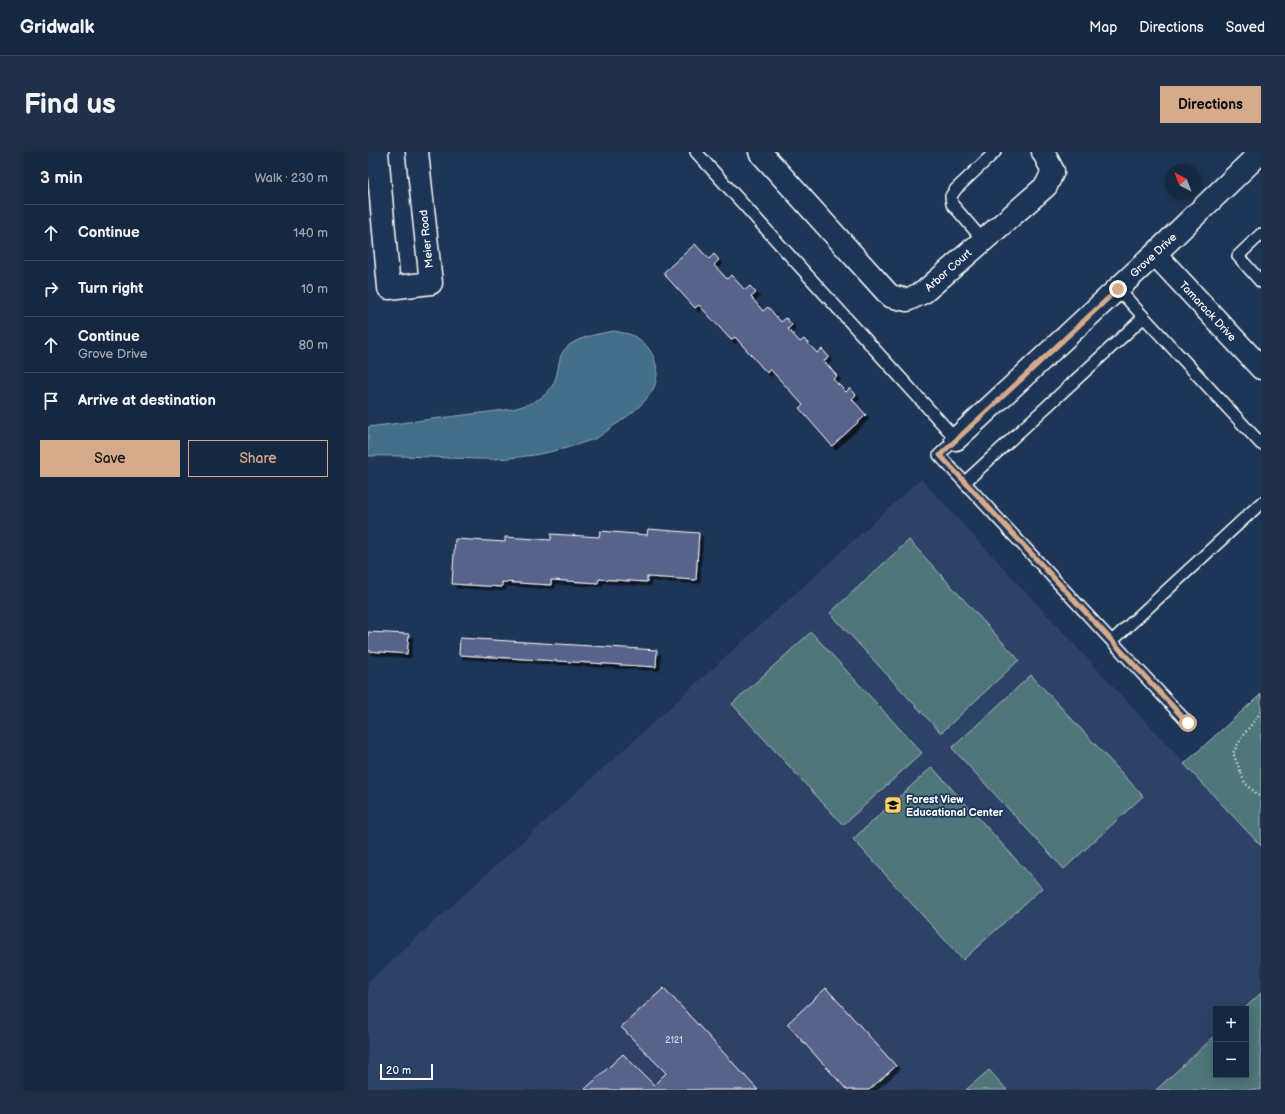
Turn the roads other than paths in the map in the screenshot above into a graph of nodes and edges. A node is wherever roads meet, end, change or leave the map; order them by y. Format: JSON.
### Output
{"nodes":[{"id":1,"x":377,"y":152,"type":"edge"},
{"id":2,"x":417,"y":152,"type":"edge"},
{"id":3,"x":696,"y":152,"type":"edge"},
{"id":4,"x":760,"y":152,"type":"edge"},
{"id":5,"x":995,"y":152,"type":"edge"},
{"id":6,"x":1043,"y":152,"type":"edge"},
{"id":7,"x":1261,"y":152,"type":"edge"},
{"id":8,"x":1261,"y":234,"type":"edge"},
{"id":9,"x":983,"y":240,"type":"junction"},
{"id":10,"x":1155,"y":254,"type":"junction"},
{"id":11,"x":1261,"y":282,"type":"edge"},
{"id":12,"x":1118,"y":289,"type":"junction"},
{"id":13,"x":1144,"y":317,"type":"junction"},
{"id":14,"x":1261,"y":368,"type":"edge"},
{"id":15,"x":956,"y":439,"type":"junction"},
{"id":16,"x":1261,"y":444,"type":"edge"},
{"id":17,"x":964,"y":482,"type":"junction"},
{"id":18,"x":1261,"y":503,"type":"edge"},
{"id":19,"x":1112,"y":641,"type":"junction"},
{"id":20,"x":1188,"y":723,"type":"dead end"}],
"edges":[{"from":1,"to":2,"type":"street","name":"Meier Road"},
{"from":3,"to":15,"type":"lane"},
{"from":4,"to":9,"type":"street","name":"Arbor Court"},
{"from":5,"to":9,"type":"lane"},
{"from":6,"to":9,"type":"street","name":"Arbor Court"},
{"from":7,"to":10,"type":"street","name":"Grove Drive"},
{"from":8,"to":11,"type":"lane"},
{"from":10,"to":12,"type":"street","name":"Grove Drive"},
{"from":10,"to":14,"type":"street","name":"Tamarack Drive"},
{"from":12,"to":13,"type":"lane"},
{"from":12,"to":15,"type":"street","name":"Grove Drive"},
{"from":13,"to":16,"type":"lane"},
{"from":13,"to":17,"type":"lane"},
{"from":15,"to":17,"type":"lane"},
{"from":17,"to":19,"type":"lane"},
{"from":18,"to":19,"type":"lane"},
{"from":19,"to":20,"type":"lane"}]}
